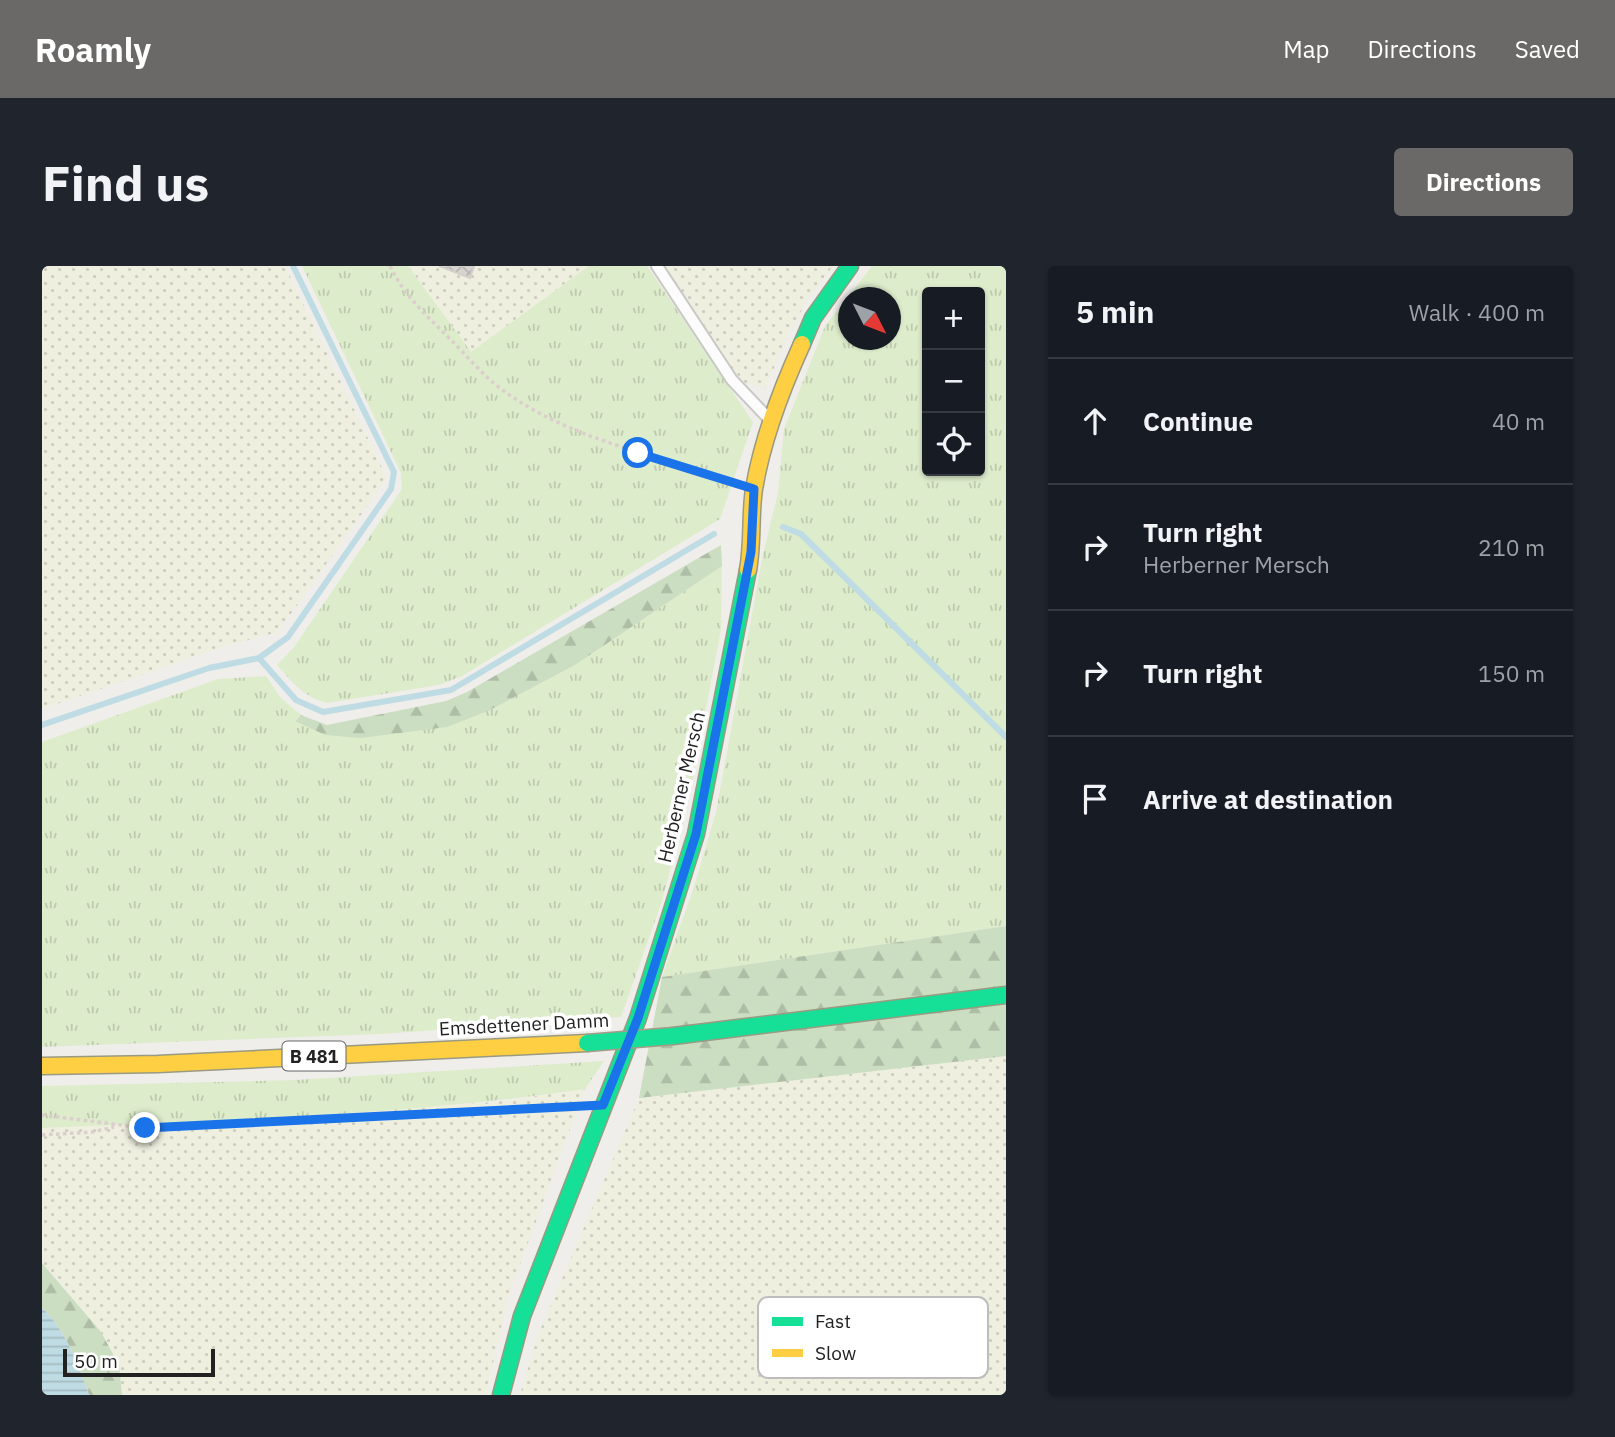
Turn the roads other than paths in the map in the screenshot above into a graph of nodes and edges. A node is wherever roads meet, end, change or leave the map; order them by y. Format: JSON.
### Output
{"nodes":[{"id":1,"x":657,"y":266,"type":"edge"},
{"id":2,"x":850,"y":266,"type":"edge"},
{"id":3,"x":772,"y":422,"type":"junction"},
{"id":4,"x":1006,"y":995,"type":"edge"},
{"id":5,"x":42,"y":1066,"type":"edge"},
{"id":6,"x":501,"y":1395,"type":"edge"}],
"edges":[{"from":1,"to":3,"type":"lane"},
{"from":2,"to":3,"type":"street","name":"Herberner Mersch"},
{"from":3,"to":6,"type":"street","name":"Herberner Mersch"},
{"from":4,"to":5,"type":"street","name":"Emsdettener Damm","number":"B 481","bridge":true}]}
